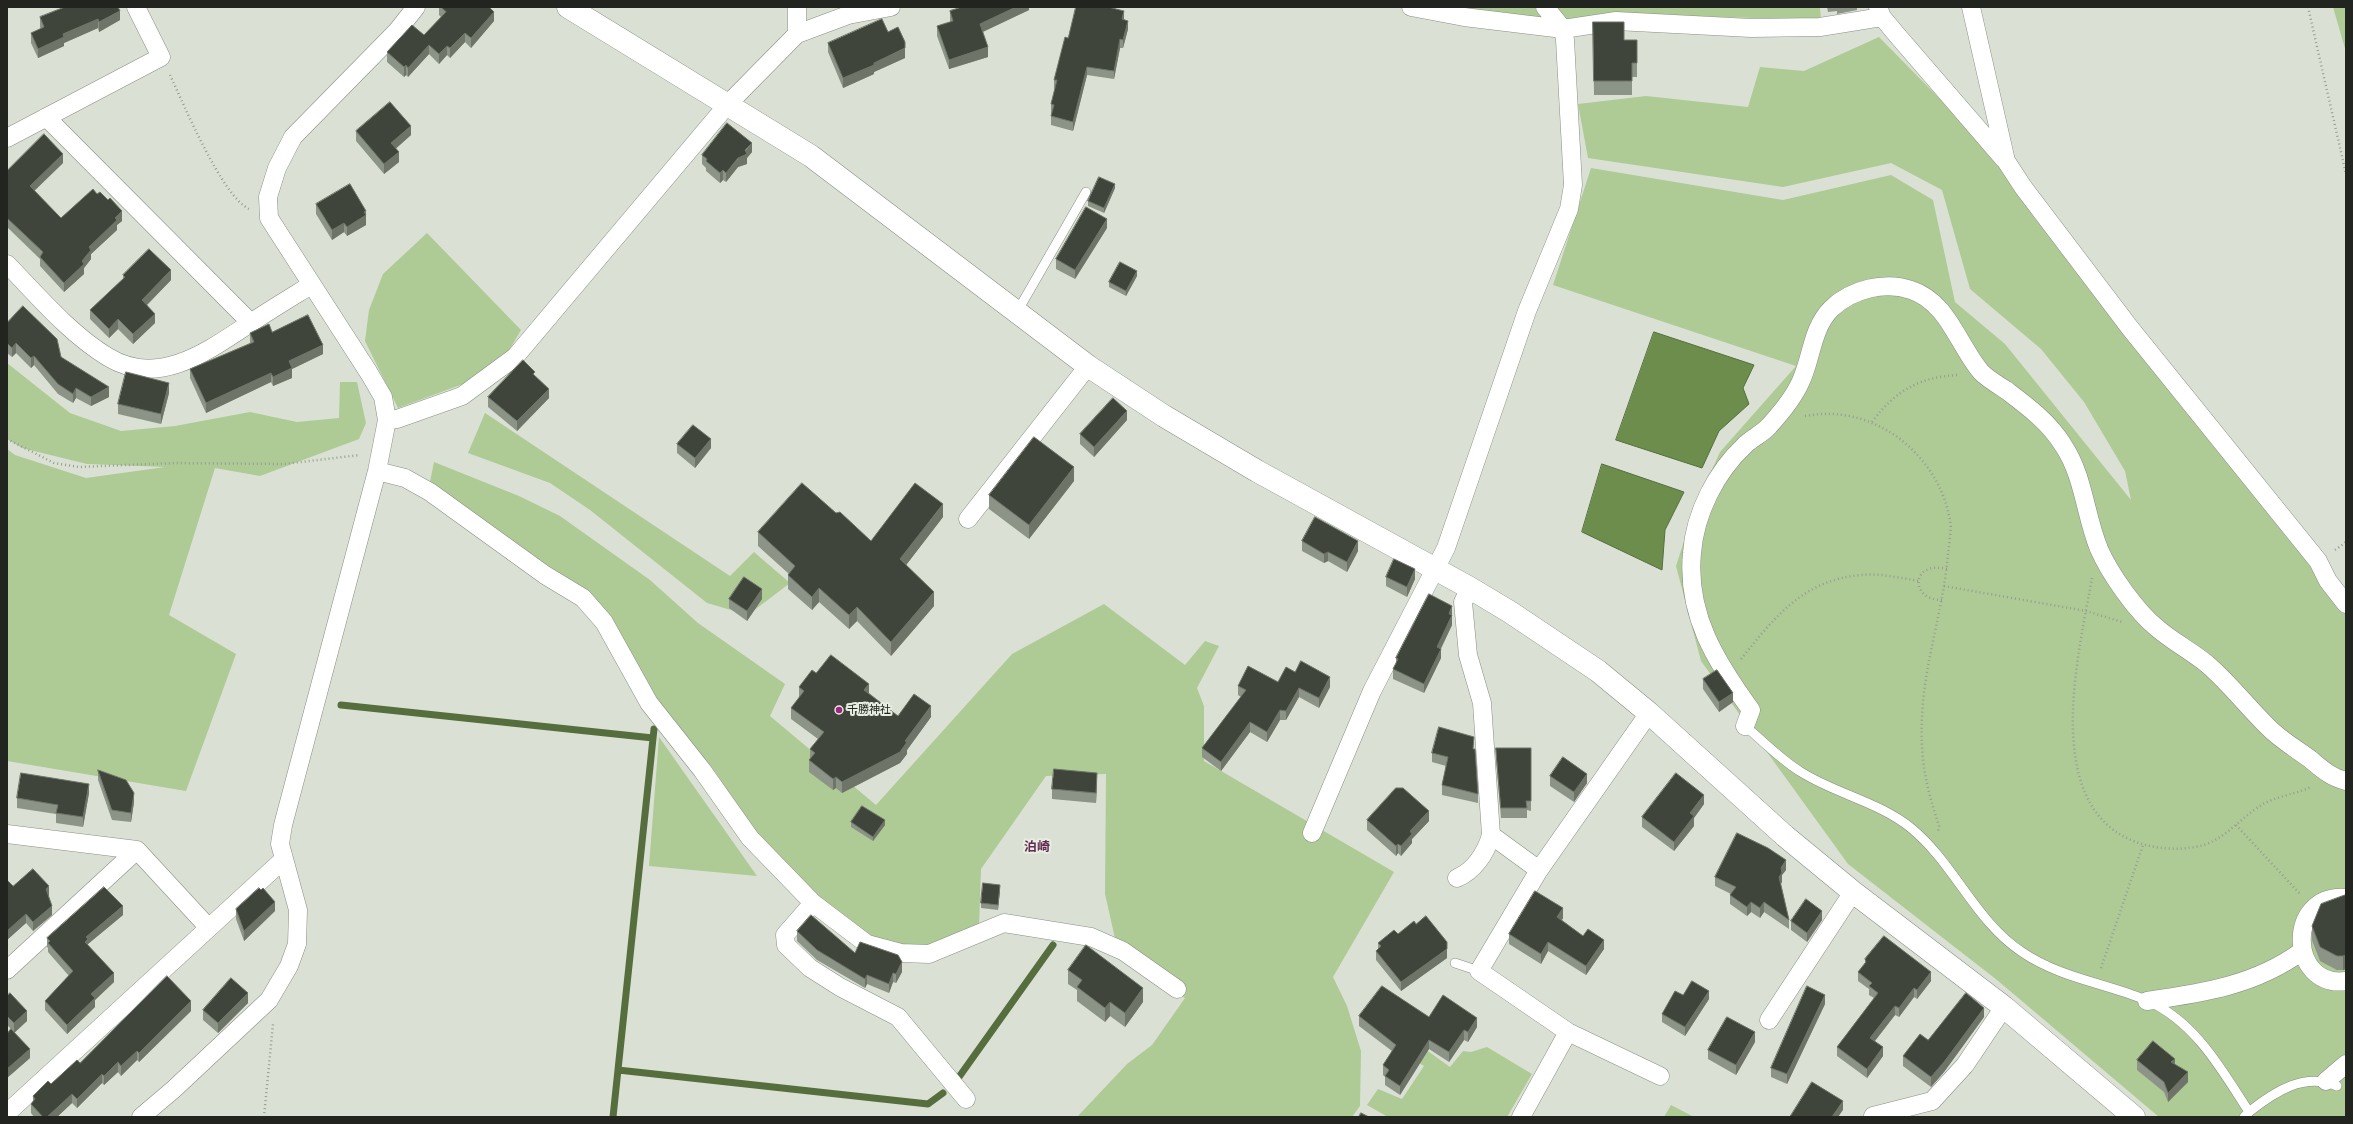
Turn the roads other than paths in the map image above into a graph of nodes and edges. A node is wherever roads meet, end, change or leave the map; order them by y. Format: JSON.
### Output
{"nodes":[{"id":1,"x":136,"y":7,"type":"edge"},
{"id":2,"x":416,"y":7,"type":"edge"},
{"id":3,"x":568,"y":7,"type":"edge"},
{"id":4,"x":797,"y":7,"type":"edge"},
{"id":5,"x":891,"y":7,"type":"edge"},
{"id":6,"x":1411,"y":7,"type":"edge"},
{"id":7,"x":1545,"y":7,"type":"edge"},
{"id":8,"x":1971,"y":7,"type":"edge"},
{"id":9,"x":1880,"y":12,"type":"edge"},
{"id":10,"x":1563,"y":29,"type":"junction"},
{"id":11,"x":797,"y":34,"type":"junction"},
{"id":12,"x":728,"y":104,"type":"junction"},
{"id":13,"x":46,"y":117,"type":"junction"},
{"id":14,"x":7,"y":138,"type":"edge"},
{"id":15,"x":2006,"y":161,"type":"junction"},
{"id":16,"x":1086,"y":192,"type":"dead end"},
{"id":17,"x":7,"y":264,"type":"edge"},
{"id":18,"x":311,"y":285,"type":"junction"},
{"id":19,"x":1017,"y":312,"type":"junction"},
{"id":20,"x":251,"y":323,"type":"junction"},
{"id":21,"x":1088,"y":366,"type":"junction"},
{"id":22,"x":387,"y":420,"type":"junction"},
{"id":23,"x":379,"y":463,"type":"junction"},
{"id":24,"x":968,"y":519,"type":"dead end"},
{"id":25,"x":1434,"y":569,"type":"junction"},
{"id":26,"x":1470,"y":588,"type":"junction"},
{"id":27,"x":2346,"y":604,"type":"edge"},
{"id":28,"x":1650,"y":712,"type":"junction"},
{"id":29,"x":1745,"y":726,"type":"joint"},
{"id":30,"x":2339,"y":779,"type":"edge"},
{"id":31,"x":1312,"y":833,"type":"dead end"},
{"id":32,"x":7,"y":834,"type":"edge"},
{"id":33,"x":1491,"y":835,"type":"junction"},
{"id":34,"x":137,"y":850,"type":"junction"},
{"id":35,"x":283,"y":860,"type":"junction"},
{"id":36,"x":1539,"y":870,"type":"junction"},
{"id":37,"x":1457,"y":878,"type":"dead end"},
{"id":38,"x":1853,"y":892,"type":"junction"},
{"id":39,"x":2346,"y":898,"type":"edge"},
{"id":40,"x":813,"y":903,"type":"junction"},
{"id":41,"x":208,"y":927,"type":"junction"},
{"id":42,"x":2302,"y":951,"type":"junction"},
{"id":43,"x":1454,"y":963,"type":"dead end"},
{"id":44,"x":7,"y":970,"type":"edge"},
{"id":45,"x":1479,"y":971,"type":"junction"},
{"id":46,"x":2346,"y":981,"type":"edge"},
{"id":47,"x":1177,"y":989,"type":"dead end"},
{"id":48,"x":2148,"y":1001,"type":"junction"},
{"id":49,"x":2004,"y":1007,"type":"junction"},
{"id":50,"x":1769,"y":1020,"type":"dead end"},
{"id":51,"x":1568,"y":1032,"type":"junction"},
{"id":52,"x":2346,"y":1064,"type":"edge"},
{"id":53,"x":1660,"y":1076,"type":"dead end"},
{"id":54,"x":2331,"y":1084,"type":"joint"},
{"id":55,"x":966,"y":1099,"type":"dead end"},
{"id":56,"x":7,"y":1113,"type":"edge"},
{"id":57,"x":2247,"y":1114,"type":"edge"},
{"id":58,"x":1873,"y":1116,"type":"edge"},
{"id":59,"x":141,"y":1117,"type":"edge"},
{"id":60,"x":1521,"y":1117,"type":"edge"},
{"id":61,"x":2134,"y":1117,"type":"edge"}],
"edges":[{"from":1,"to":13,"type":"street"},
{"from":2,"to":18,"type":"street"},
{"from":3,"to":12,"type":"street"},
{"from":4,"to":11,"type":"street"},
{"from":5,"to":11,"type":"street"},
{"from":6,"to":10,"type":"street"},
{"from":7,"to":10,"type":"street"},
{"from":8,"to":15,"type":"street"},
{"from":9,"to":10,"type":"street"},
{"from":9,"to":15,"type":"street"},
{"from":10,"to":25,"type":"street"},
{"from":11,"to":12,"type":"street"},
{"from":12,"to":19,"type":"street"},
{"from":12,"to":22,"type":"street"},
{"from":13,"to":14,"type":"street"},
{"from":13,"to":20,"type":"street"},
{"from":15,"to":27,"type":"street"},
{"from":16,"to":19,"type":"lane"},
{"from":17,"to":20,"type":"street"},
{"from":18,"to":20,"type":"street"},
{"from":18,"to":22,"type":"street"},
{"from":19,"to":21,"type":"street"},
{"from":21,"to":24,"type":"street"},
{"from":21,"to":25,"type":"street"},
{"from":22,"to":23,"type":"street"},
{"from":23,"to":35,"type":"street"},
{"from":23,"to":40,"type":"street"},
{"from":25,"to":26,"type":"street"},
{"from":25,"to":31,"type":"street"},
{"from":26,"to":28,"type":"street"},
{"from":26,"to":33,"type":"street"},
{"from":28,"to":36,"type":"street"},
{"from":28,"to":38,"type":"street"},
{"from":29,"to":30,"type":"street"},
{"from":29,"to":48,"type":"lane"},
{"from":32,"to":34,"type":"street"},
{"from":33,"to":36,"type":"street"},
{"from":33,"to":37,"type":"street"},
{"from":34,"to":41,"type":"street"},
{"from":34,"to":44,"type":"street"},
{"from":35,"to":41,"type":"street"},
{"from":35,"to":59,"type":"street"},
{"from":36,"to":45,"type":"street"},
{"from":38,"to":49,"type":"street"},
{"from":38,"to":50,"type":"street"},
{"from":39,"to":42,"type":"street"},
{"from":40,"to":47,"type":"street"},
{"from":40,"to":55,"type":"street"},
{"from":41,"to":56,"type":"street"},
{"from":42,"to":46,"type":"street"},
{"from":42,"to":48,"type":"street"},
{"from":43,"to":45,"type":"lane"},
{"from":45,"to":51,"type":"street"},
{"from":48,"to":57,"type":"lane"},
{"from":49,"to":58,"type":"street"},
{"from":49,"to":61,"type":"street"},
{"from":51,"to":53,"type":"street"},
{"from":51,"to":60,"type":"street"},
{"from":52,"to":54,"type":"street"},
{"from":54,"to":57,"type":"lane"}]}
